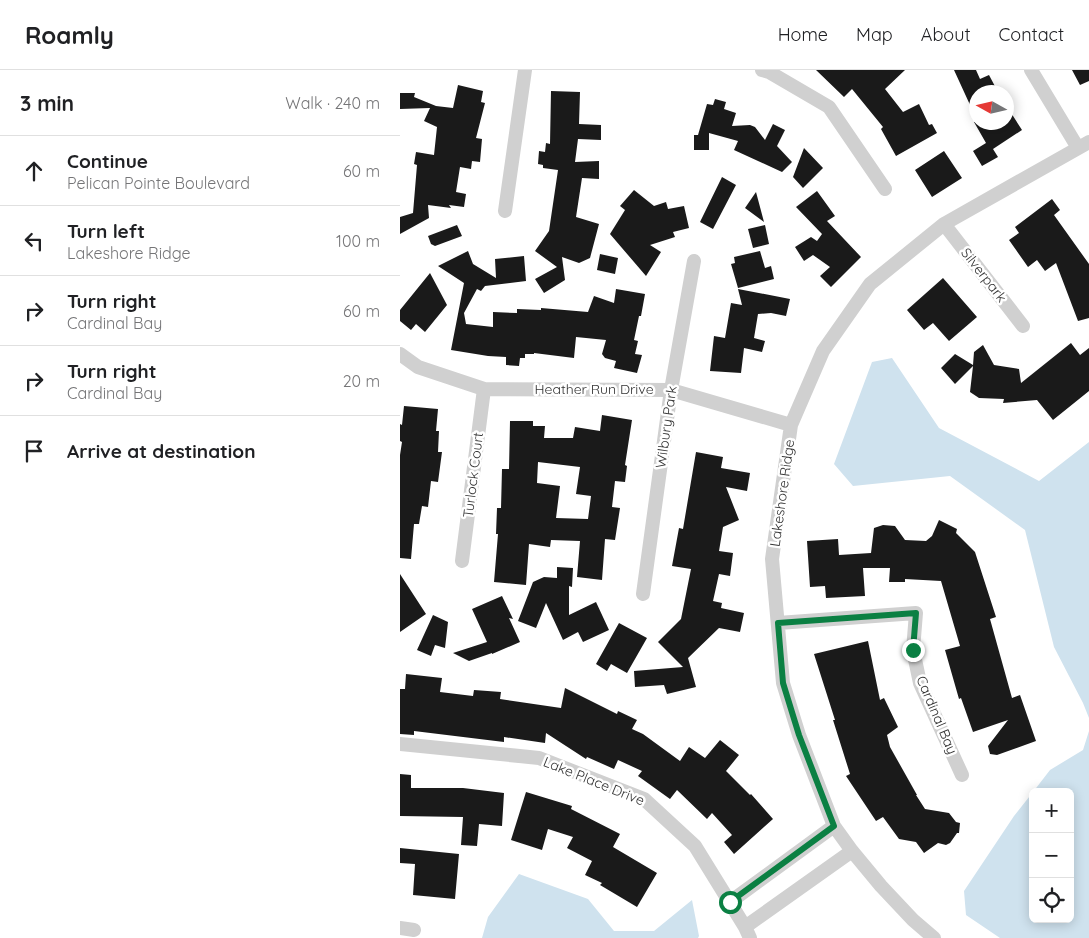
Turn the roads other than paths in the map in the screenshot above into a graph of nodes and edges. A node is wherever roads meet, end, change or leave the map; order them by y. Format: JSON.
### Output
{"nodes":[{"id":1,"x":525,"y":70,"type":"edge"},
{"id":2,"x":762,"y":70,"type":"edge"},
{"id":3,"x":1031,"y":70,"type":"edge"},
{"id":4,"x":1084,"y":145,"type":"edge"},
{"id":5,"x":885,"y":189,"type":"dead end"},
{"id":6,"x":505,"y":211,"type":"dead end"},
{"id":7,"x":944,"y":224,"type":"junction"},
{"id":8,"x":694,"y":261,"type":"dead end"},
{"id":9,"x":1023,"y":326,"type":"dead end"},
{"id":10,"x":400,"y":354,"type":"edge"},
{"id":11,"x":484,"y":389,"type":"junction"},
{"id":12,"x":671,"y":390,"type":"junction"},
{"id":13,"x":791,"y":425,"type":"junction"},
{"id":14,"x":462,"y":561,"type":"dead end"},
{"id":15,"x":643,"y":594,"type":"dead end"},
{"id":16,"x":778,"y":623,"type":"junction"},
{"id":17,"x":400,"y":744,"type":"edge"},
{"id":18,"x":962,"y":775,"type":"dead end"},
{"id":19,"x":834,"y":826,"type":"junction"},
{"id":20,"x":852,"y":851,"type":"junction"},
{"id":21,"x":730,"y":902,"type":"junction"},
{"id":22,"x":747,"y":933,"type":"edge"},
{"id":23,"x":934,"y":938,"type":"edge"}],
"edges":[{"from":1,"to":6,"type":"street"},
{"from":2,"to":5,"type":"street"},
{"from":3,"to":4,"type":"street"},
{"from":4,"to":7,"type":"street","name":"Lakeshore Ridge"},
{"from":7,"to":9,"type":"street","name":"Silverpark"},
{"from":7,"to":13,"type":"street","name":"Lakeshore Ridge"},
{"from":8,"to":12,"type":"street","name":"Wilbury Park"},
{"from":10,"to":11,"type":"street","name":"Heather Run Drive"},
{"from":11,"to":12,"type":"street","name":"Heather Run Drive"},
{"from":11,"to":14,"type":"street","name":"Turlock Court"},
{"from":12,"to":13,"type":"street","name":"Heather Run Drive"},
{"from":12,"to":15,"type":"street","name":"Wilbury Park"},
{"from":13,"to":16,"type":"street","name":"Lakeshore Ridge"},
{"from":16,"to":18,"type":"street","name":"Cardinal Bay"},
{"from":16,"to":19,"type":"street","name":"Lakeshore Ridge"},
{"from":17,"to":21,"type":"street","name":"Lake Place Drive"},
{"from":19,"to":20,"type":"street","name":"Lakeshore Ridge"},
{"from":19,"to":21,"type":"street"},
{"from":20,"to":22,"type":"street"},
{"from":20,"to":23,"type":"street","name":"Lakeshore Ridge"},
{"from":21,"to":22,"type":"street","name":"Lake Place Drive"}]}
